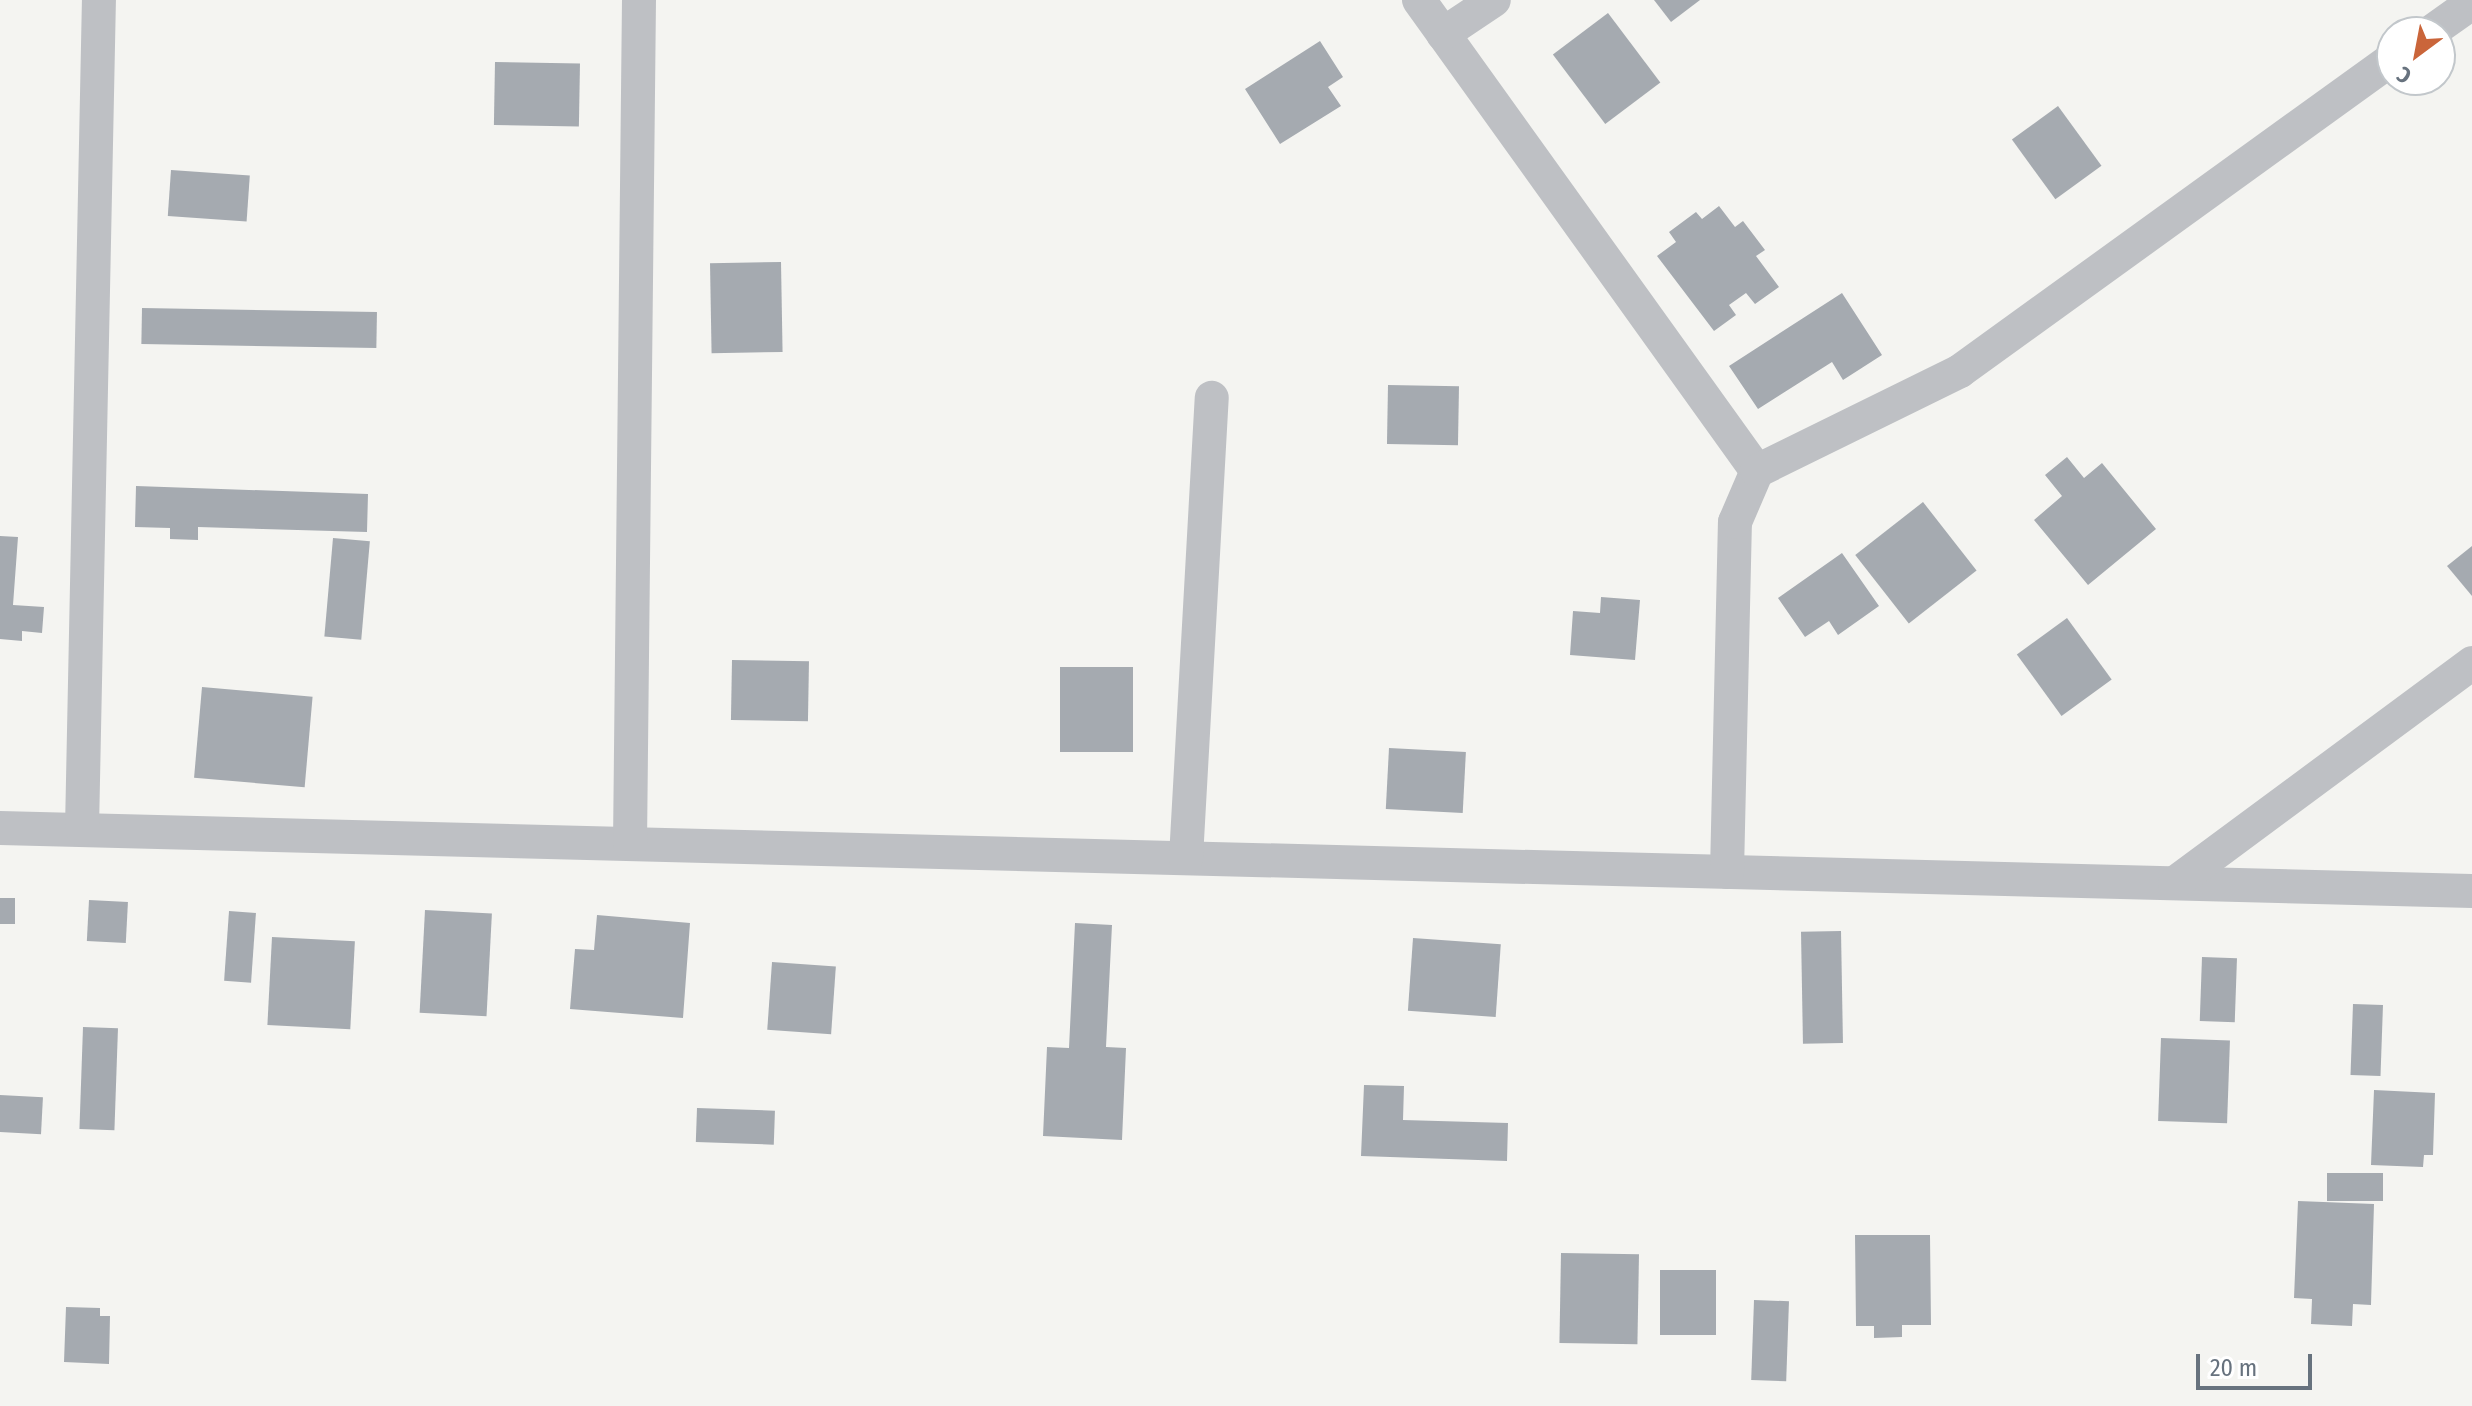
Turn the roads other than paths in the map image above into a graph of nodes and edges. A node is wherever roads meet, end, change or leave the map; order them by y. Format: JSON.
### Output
{"nodes":[{"id":1,"x":99,"y":0,"type":"edge"},
{"id":2,"x":639,"y":0,"type":"edge"},
{"id":3,"x":1419,"y":0,"type":"edge"},
{"id":4,"x":1494,"y":0,"type":"edge"},
{"id":5,"x":2472,"y":3,"type":"edge"},
{"id":6,"x":2454,"y":16,"type":"edge"},
{"id":7,"x":1443,"y":34,"type":"junction"},
{"id":8,"x":2376,"y":71,"type":"edge"},
{"id":9,"x":1212,"y":398,"type":"dead end"},
{"id":10,"x":1757,"y":471,"type":"junction"},
{"id":11,"x":2472,"y":663,"type":"edge"},
{"id":12,"x":0,"y":828,"type":"edge"},
{"id":13,"x":82,"y":829,"type":"junction"},
{"id":14,"x":630,"y":844,"type":"junction"},
{"id":15,"x":1186,"y":858,"type":"junction"},
{"id":16,"x":1727,"y":872,"type":"junction"},
{"id":17,"x":2175,"y":883,"type":"junction"},
{"id":18,"x":2472,"y":891,"type":"edge"}],
"edges":[{"from":1,"to":13,"type":"street"},
{"from":2,"to":14,"type":"street"},
{"from":3,"to":7,"type":"street"},
{"from":4,"to":7,"type":"street"},
{"from":5,"to":6,"type":"street"},
{"from":7,"to":10,"type":"street"},
{"from":8,"to":10,"type":"street"},
{"from":9,"to":15,"type":"street"},
{"from":10,"to":16,"type":"street"},
{"from":11,"to":17,"type":"street"},
{"from":12,"to":13,"type":"street"},
{"from":13,"to":14,"type":"street"},
{"from":14,"to":15,"type":"street"},
{"from":15,"to":16,"type":"street"},
{"from":16,"to":17,"type":"street"},
{"from":17,"to":18,"type":"street"}]}
